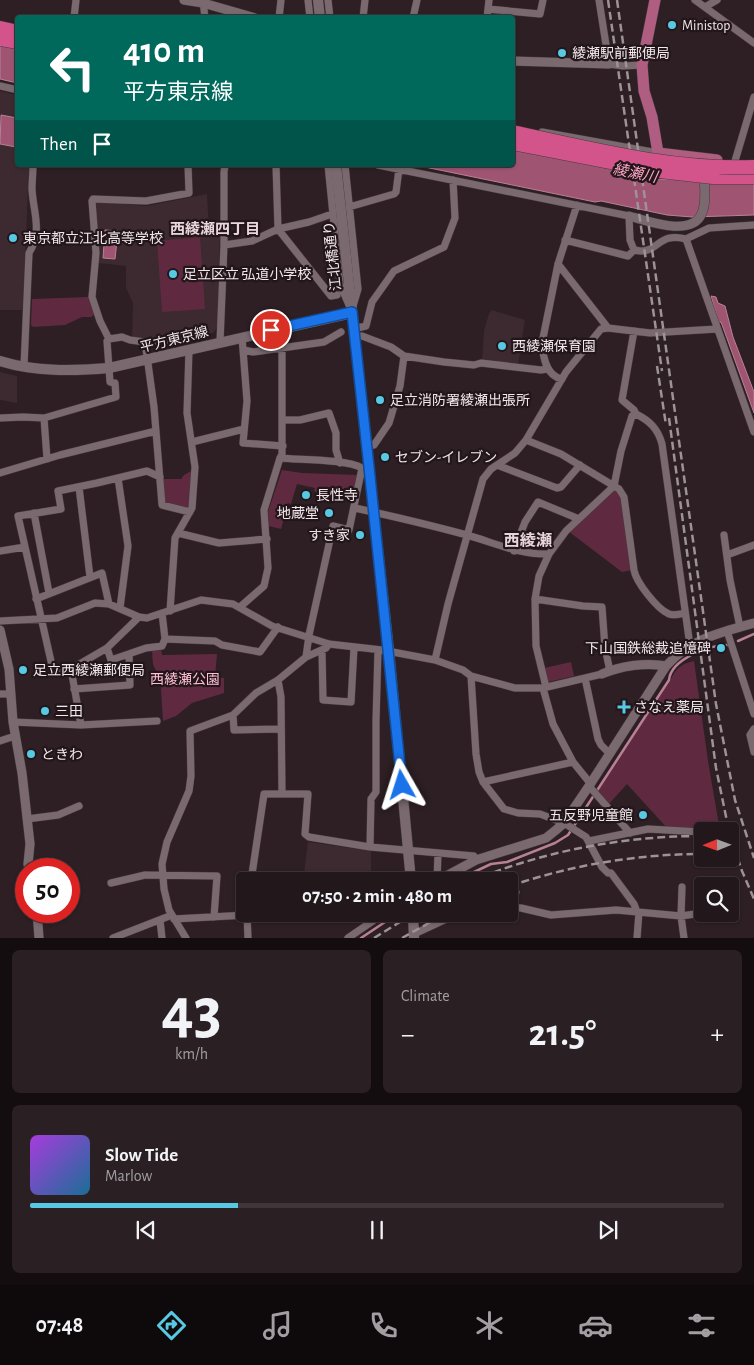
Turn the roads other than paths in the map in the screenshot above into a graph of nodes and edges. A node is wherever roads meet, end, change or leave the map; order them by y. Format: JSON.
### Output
{"nodes":[{"id":1,"x":76,"y":0,"type":"edge"},
{"id":2,"x":184,"y":0,"type":"edge"},
{"id":3,"x":281,"y":0,"type":"edge"},
{"id":4,"x":308,"y":0,"type":"edge"},
{"id":5,"x":318,"y":0,"type":"edge"},
{"id":6,"x":328,"y":0,"type":"edge"},
{"id":7,"x":366,"y":0,"type":"edge"},
{"id":8,"x":417,"y":0,"type":"edge"},
{"id":9,"x":489,"y":0,"type":"edge"},
{"id":10,"x":542,"y":0,"type":"edge"},
{"id":11,"x":599,"y":0,"type":"edge"},
{"id":12,"x":655,"y":0,"type":"edge"},
{"id":13,"x":695,"y":0,"type":"edge"},
{"id":14,"x":716,"y":0,"type":"edge"},
{"id":15,"x":203,"y":2,"type":"edge"},
{"id":16,"x":705,"y":6,"type":"junction"},
{"id":17,"x":488,"y":9,"type":"junction"},
{"id":18,"x":74,"y":15,"type":"edge"},
{"id":19,"x":205,"y":15,"type":"edge"},
{"id":20,"x":245,"y":15,"type":"edge"},
{"id":21,"x":279,"y":15,"type":"edge"},
{"id":22,"x":310,"y":15,"type":"edge"},
{"id":23,"x":320,"y":15,"type":"edge"},
{"id":24,"x":330,"y":15,"type":"edge"},
{"id":25,"x":364,"y":15,"type":"edge"},
{"id":26,"x":414,"y":15,"type":"edge"},
{"id":27,"x":487,"y":15,"type":"edge"},
{"id":28,"x":0,"y":22,"type":"edge"},
{"id":29,"x":15,"y":24,"type":"edge"},
{"id":30,"x":0,"y":28,"type":"edge"},
{"id":31,"x":15,"y":31,"type":"edge"},
{"id":32,"x":0,"y":39,"type":"edge"},
{"id":33,"x":15,"y":42,"type":"edge"},
{"id":34,"x":754,"y":43,"type":"edge"},
{"id":35,"x":515,"y":61,"type":"edge"},
{"id":36,"x":609,"y":64,"type":"junction"},
{"id":37,"x":642,"y":65,"type":"junction"},
{"id":38,"x":0,"y":86,"type":"edge"},
{"id":39,"x":15,"y":89,"type":"edge"},
{"id":40,"x":754,"y":97,"type":"edge"},
{"id":41,"x":515,"y":127,"type":"edge"},
{"id":42,"x":515,"y":133,"type":"edge"},
{"id":43,"x":590,"y":141,"type":"junction"},
{"id":44,"x":515,"y":144,"type":"edge"},
{"id":45,"x":658,"y":153,"type":"junction"},
{"id":46,"x":754,"y":160,"type":"edge"},
{"id":47,"x":735,"y":161,"type":"junction"},
{"id":48,"x":33,"y":167,"type":"edge"},
{"id":49,"x":188,"y":167,"type":"edge"},
{"id":50,"x":225,"y":167,"type":"edge"},
{"id":51,"x":276,"y":167,"type":"edge"},
{"id":52,"x":332,"y":167,"type":"edge"},
{"id":53,"x":344,"y":167,"type":"edge"},
{"id":54,"x":388,"y":167,"type":"edge"},
{"id":55,"x":754,"y":167,"type":"edge"},
{"id":56,"x":399,"y":169,"type":"junction"},
{"id":57,"x":704,"y":172,"type":"junction"},
{"id":58,"x":754,"y":173,"type":"edge"},
{"id":59,"x":754,"y":178,"type":"edge"},
{"id":60,"x":454,"y":180,"type":"junction"},
{"id":61,"x":577,"y":205,"type":"junction"},
{"id":62,"x":349,"y":207,"type":"junction"},
{"id":63,"x":332,"y":214,"type":"junction"},
{"id":64,"x":629,"y":216,"type":"junction"},
{"id":65,"x":754,"y":225,"type":"edge"},
{"id":66,"x":278,"y":229,"type":"junction"},
{"id":67,"x":686,"y":239,"type":"junction"},
{"id":68,"x":565,"y":240,"type":"junction"},
{"id":69,"x":224,"y":245,"type":"junction"},
{"id":70,"x":634,"y":250,"type":"junction"},
{"id":71,"x":558,"y":264,"type":"junction"},
{"id":72,"x":336,"y":295,"type":"dead end"},
{"id":73,"x":352,"y":312,"type":"junction"},
{"id":74,"x":608,"y":328,"type":"junction"},
{"id":75,"x":717,"y":329,"type":"junction"},
{"id":76,"x":634,"y":331,"type":"junction"},
{"id":77,"x":341,"y":332,"type":"dead end"},
{"id":78,"x":357,"y":333,"type":"junction"},
{"id":79,"x":188,"y":335,"type":"dead end"},
{"id":80,"x":242,"y":337,"type":"junction"},
{"id":81,"x":109,"y":339,"type":"junction"},
{"id":82,"x":145,"y":342,"type":"junction"},
{"id":83,"x":220,"y":342,"type":"junction"},
{"id":84,"x":282,"y":348,"type":"junction"},
{"id":85,"x":189,"y":350,"type":"junction"},
{"id":86,"x":244,"y":350,"type":"junction"},
{"id":87,"x":404,"y":356,"type":"junction"},
{"id":88,"x":0,"y":360,"type":"edge"},
{"id":89,"x":148,"y":360,"type":"junction"},
{"id":90,"x":24,"y":366,"type":"junction"},
{"id":91,"x":109,"y":368,"type":"junction"},
{"id":92,"x":547,"y":369,"type":"junction"},
{"id":93,"x":562,"y":379,"type":"junction"},
{"id":94,"x":636,"y":414,"type":"junction"},
{"id":95,"x":0,"y":418,"type":"edge"},
{"id":96,"x":44,"y":418,"type":"junction"},
{"id":97,"x":283,"y":420,"type":"junction"},
{"id":98,"x":244,"y":429,"type":"junction"},
{"id":99,"x":156,"y":431,"type":"junction"},
{"id":100,"x":754,"y":432,"type":"edge"},
{"id":101,"x":526,"y":440,"type":"junction"},
{"id":102,"x":192,"y":442,"type":"junction"},
{"id":103,"x":283,"y":446,"type":"junction"},
{"id":104,"x":367,"y":446,"type":"junction"},
{"id":105,"x":280,"y":458,"type":"junction"},
{"id":106,"x":47,"y":459,"type":"junction"},
{"id":107,"x":340,"y":463,"type":"junction"},
{"id":108,"x":497,"y":465,"type":"junction"},
{"id":109,"x":580,"y":466,"type":"junction"},
{"id":110,"x":366,"y":468,"type":"junction"},
{"id":111,"x":0,"y":473,"type":"edge"},
{"id":112,"x":160,"y":476,"type":"junction"},
{"id":113,"x":118,"y":478,"type":"junction"},
{"id":114,"x":614,"y":486,"type":"junction"},
{"id":115,"x":79,"y":487,"type":"junction"},
{"id":116,"x":355,"y":508,"type":"junction"},
{"id":117,"x":190,"y":512,"type":"junction"},
{"id":118,"x":374,"y":512,"type":"junction"},
{"id":119,"x":34,"y":514,"type":"junction"},
{"id":120,"x":579,"y":519,"type":"junction"},
{"id":121,"x":178,"y":534,"type":"junction"},
{"id":122,"x":724,"y":535,"type":"dead end"},
{"id":123,"x":468,"y":536,"type":"junction"},
{"id":124,"x":266,"y":539,"type":"junction"},
{"id":125,"x":754,"y":545,"type":"edge"},
{"id":126,"x":25,"y":546,"type":"junction"},
{"id":127,"x":0,"y":551,"type":"edge"},
{"id":128,"x":514,"y":551,"type":"junction"},
{"id":129,"x":550,"y":554,"type":"junction"},
{"id":130,"x":727,"y":556,"type":"junction"},
{"id":131,"x":90,"y":577,"type":"junction"},
{"id":132,"x":49,"y":593,"type":"junction"},
{"id":133,"x":36,"y":599,"type":"junction"},
{"id":134,"x":535,"y":599,"type":"junction"},
{"id":135,"x":109,"y":604,"type":"junction"},
{"id":136,"x":240,"y":607,"type":"junction"},
{"id":137,"x":120,"y":608,"type":"junction"},
{"id":138,"x":166,"y":612,"type":"junction"},
{"id":139,"x":685,"y":613,"type":"junction"},
{"id":140,"x":139,"y":617,"type":"junction"},
{"id":141,"x":41,"y":620,"type":"junction"},
{"id":142,"x":0,"y":621,"type":"edge"},
{"id":143,"x":754,"y":623,"type":"edge"},
{"id":144,"x":278,"y":627,"type":"junction"},
{"id":145,"x":740,"y":627,"type":"junction"},
{"id":146,"x":0,"y":630,"type":"edge"},
{"id":147,"x":727,"y":631,"type":"junction"},
{"id":148,"x":309,"y":638,"type":"junction"},
{"id":149,"x":165,"y":639,"type":"junction"},
{"id":150,"x":329,"y":644,"type":"junction"},
{"id":151,"x":690,"y":646,"type":"junction"},
{"id":152,"x":107,"y":648,"type":"junction"},
{"id":153,"x":354,"y":648,"type":"junction"},
{"id":154,"x":322,"y":650,"type":"junction"},
{"id":155,"x":383,"y":650,"type":"junction"},
{"id":156,"x":129,"y":654,"type":"junction"},
{"id":157,"x":306,"y":657,"type":"junction"},
{"id":158,"x":435,"y":660,"type":"junction"},
{"id":159,"x":666,"y":666,"type":"junction"},
{"id":160,"x":71,"y":669,"type":"junction"},
{"id":161,"x":606,"y":672,"type":"junction"},
{"id":162,"x":471,"y":676,"type":"junction"},
{"id":163,"x":585,"y":678,"type":"junction"},
{"id":164,"x":278,"y":680,"type":"junction"},
{"id":165,"x":544,"y":688,"type":"junction"},
{"id":166,"x":74,"y":690,"type":"junction"},
{"id":167,"x":0,"y":694,"type":"edge"},
{"id":168,"x":10,"y":694,"type":"junction"},
{"id":169,"x":754,"y":714,"type":"edge"},
{"id":170,"x":233,"y":715,"type":"junction"},
{"id":171,"x":157,"y":721,"type":"dead end"},
{"id":172,"x":13,"y":722,"type":"junction"},
{"id":173,"x":81,"y":725,"type":"junction"},
{"id":174,"x":281,"y":728,"type":"junction"},
{"id":175,"x":754,"y":730,"type":"edge"},
{"id":176,"x":15,"y":736,"type":"junction"},
{"id":177,"x":0,"y":742,"type":"edge"},
{"id":178,"x":754,"y":752,"type":"edge"},
{"id":179,"x":610,"y":754,"type":"junction"},
{"id":180,"x":573,"y":762,"type":"junction"},
{"id":181,"x":483,"y":782,"type":"junction"},
{"id":182,"x":590,"y":785,"type":"junction"},
{"id":183,"x":282,"y":794,"type":"junction"},
{"id":184,"x":79,"y":806,"type":"dead end"},
{"id":185,"x":28,"y":819,"type":"junction"},
{"id":186,"x":564,"y":823,"type":"junction"},
{"id":187,"x":694,"y":832,"type":"edge"},
{"id":188,"x":630,"y":833,"type":"junction"},
{"id":189,"x":589,"y":841,"type":"junction"},
{"id":190,"x":370,"y":847,"type":"junction"},
{"id":191,"x":408,"y":851,"type":"junction"},
{"id":192,"x":438,"y":853,"type":"junction"},
{"id":193,"x":29,"y":858,"type":"edge"},
{"id":194,"x":476,"y":860,"type":"junction"},
{"id":195,"x":252,"y":872,"type":"edge"},
{"id":196,"x":410,"y":872,"type":"edge"},
{"id":197,"x":437,"y":872,"type":"edge"},
{"id":198,"x":454,"y":872,"type":"edge"},
{"id":199,"x":163,"y":874,"type":"junction"},
{"id":200,"x":111,"y":883,"type":"dead end"},
{"id":201,"x":682,"y":887,"type":"dead end"},
{"id":202,"x":518,"y":908,"type":"edge"},
{"id":203,"x":638,"y":912,"type":"junction"},
{"id":204,"x":694,"y":914,"type":"edge"},
{"id":205,"x":236,"y":915,"type":"edge"},
{"id":206,"x":681,"y":916,"type":"junction"},
{"id":207,"x":173,"y":917,"type":"junction"},
{"id":208,"x":214,"y":917,"type":"junction"},
{"id":209,"x":160,"y":920,"type":"junction"},
{"id":210,"x":248,"y":922,"type":"edge"},
{"id":211,"x":371,"y":922,"type":"edge"},
{"id":212,"x":413,"y":922,"type":"edge"},
{"id":213,"x":441,"y":922,"type":"edge"},
{"id":214,"x":38,"y":923,"type":"edge"},
{"id":215,"x":414,"y":936,"type":"edge"},
{"id":216,"x":39,"y":938,"type":"edge"},
{"id":217,"x":113,"y":938,"type":"edge"},
{"id":218,"x":162,"y":938,"type":"edge"},
{"id":219,"x":186,"y":938,"type":"edge"},
{"id":220,"x":248,"y":938,"type":"edge"},
{"id":221,"x":348,"y":938,"type":"edge"},
{"id":222,"x":637,"y":938,"type":"edge"},
{"id":223,"x":684,"y":938,"type":"edge"}],
"edges":[{"from":1,"to":18,"type":"street"},
{"from":2,"to":15,"type":"street"},
{"from":3,"to":21,"type":"street"},
{"from":4,"to":22,"type":"street"},
{"from":5,"to":23,"type":"main road"},
{"from":6,"to":24,"type":"street"},
{"from":7,"to":25,"type":"street"},
{"from":8,"to":26,"type":"street"},
{"from":9,"to":17,"type":"street"},
{"from":10,"to":17,"type":"street"},
{"from":11,"to":36,"type":"street"},
{"from":12,"to":37,"type":"main road"},
{"from":13,"to":16,"type":"street"},
{"from":14,"to":16,"type":"street"},
{"from":15,"to":19,"type":"street"},
{"from":15,"to":20,"type":"street"},
{"from":16,"to":34,"type":"street"},
{"from":17,"to":27,"type":"street"},
{"from":28,"to":29,"type":"street"},
{"from":30,"to":31,"type":"highway"},
{"from":32,"to":33,"type":"highway"},
{"from":35,"to":36,"type":"street"},
{"from":36,"to":37,"type":"street"},
{"from":37,"to":45,"type":"main road"},
{"from":38,"to":39,"type":"street"},
{"from":40,"to":47,"type":"street"},
{"from":41,"to":43,"type":"street"},
{"from":42,"to":55,"type":"highway","bridge":true},
{"from":43,"to":45,"type":"street"},
{"from":43,"to":57,"type":"street"},
{"from":44,"to":59,"type":"highway","bridge":true},
{"from":45,"to":47,"type":"main road"},
{"from":46,"to":47,"type":"main road"},
{"from":48,"to":90,"type":"street"},
{"from":49,"to":81,"type":"street"},
{"from":50,"to":69,"type":"street"},
{"from":51,"to":66,"type":"street"},
{"from":52,"to":63,"type":"street"},
{"from":52,"to":73,"type":"main road","name":"江北橋通り"},
{"from":53,"to":62,"type":"street"},
{"from":54,"to":56,"type":"street"},
{"from":56,"to":60,"type":"street"},
{"from":56,"to":62,"type":"street"},
{"from":57,"to":58,"type":"street"},
{"from":57,"to":64,"type":"street"},
{"from":60,"to":61,"type":"street"},
{"from":60,"to":78,"type":"street"},
{"from":61,"to":64,"type":"street"},
{"from":61,"to":68,"type":"street"},
{"from":62,"to":73,"type":"street"},
{"from":63,"to":66,"type":"street"},
{"from":63,"to":73,"type":"street"},
{"from":64,"to":70,"type":"street"},
{"from":65,"to":67,"type":"street"},
{"from":66,"to":69,"type":"street"},
{"from":66,"to":72,"type":"street"},
{"from":67,"to":70,"type":"street"},
{"from":67,"to":75,"type":"street"},
{"from":68,"to":70,"type":"street"},
{"from":68,"to":71,"type":"street"},
{"from":69,"to":83,"type":"street"},
{"from":71,"to":74,"type":"street"},
{"from":71,"to":92,"type":"street"},
{"from":73,"to":78,"type":"main road","name":"江北橋通り"},
{"from":73,"to":80,"type":"main road","name":"平方東京線"},
{"from":74,"to":76,"type":"street"},
{"from":74,"to":93,"type":"street"},
{"from":75,"to":76,"type":"street"},
{"from":75,"to":100,"type":"street"},
{"from":76,"to":94,"type":"street"},
{"from":77,"to":84,"type":"street"},
{"from":78,"to":87,"type":"street"},
{"from":78,"to":104,"type":"main road","name":"江北橋通り"},
{"from":79,"to":82,"type":"street"},
{"from":80,"to":83,"type":"main road","name":"平方東京線"},
{"from":80,"to":86,"type":"street"},
{"from":81,"to":82,"type":"street"},
{"from":81,"to":91,"type":"street"},
{"from":82,"to":89,"type":"street"},
{"from":83,"to":85,"type":"main road","name":"平方東京線"},
{"from":84,"to":86,"type":"street"},
{"from":84,"to":97,"type":"street"},
{"from":85,"to":89,"type":"main road","name":"平方東京線"},
{"from":85,"to":102,"type":"street"},
{"from":86,"to":98,"type":"street"},
{"from":87,"to":92,"type":"street"},
{"from":87,"to":104,"type":"street"},
{"from":88,"to":90,"type":"main road","name":"平方東京線"},
{"from":89,"to":91,"type":"main road","name":"平方東京線"},
{"from":89,"to":99,"type":"street"},
{"from":90,"to":91,"type":"main road","name":"平方東京線"},
{"from":91,"to":96,"type":"street"},
{"from":92,"to":93,"type":"street"},
{"from":93,"to":101,"type":"street"},
{"from":94,"to":114,"type":"street"},
{"from":94,"to":139,"type":"street"},
{"from":95,"to":96,"type":"street"},
{"from":96,"to":106,"type":"street"},
{"from":97,"to":103,"type":"street"},
{"from":97,"to":107,"type":"street"},
{"from":98,"to":102,"type":"street"},
{"from":98,"to":103,"type":"street"},
{"from":99,"to":106,"type":"street"},
{"from":99,"to":112,"type":"street"},
{"from":101,"to":108,"type":"street"},
{"from":101,"to":109,"type":"street"},
{"from":102,"to":117,"type":"street"},
{"from":103,"to":105,"type":"street"},
{"from":104,"to":110,"type":"main road","name":"江北橋通り"},
{"from":105,"to":107,"type":"street"},
{"from":105,"to":124,"type":"street"},
{"from":106,"to":111,"type":"street"},
{"from":107,"to":110,"type":"street"},
{"from":108,"to":109,"type":"street"},
{"from":108,"to":123,"type":"street"},
{"from":109,"to":114,"type":"street"},
{"from":110,"to":116,"type":"street"},
{"from":110,"to":118,"type":"main road","name":"江北橋通り"},
{"from":112,"to":113,"type":"street"},
{"from":112,"to":117,"type":"street"},
{"from":113,"to":115,"type":"street"},
{"from":113,"to":137,"type":"street"},
{"from":114,"to":120,"type":"street"},
{"from":114,"to":139,"type":"street"},
{"from":115,"to":119,"type":"street"},
{"from":115,"to":131,"type":"street"},
{"from":116,"to":118,"type":"street"},
{"from":116,"to":148,"type":"street"},
{"from":117,"to":121,"type":"street"},
{"from":118,"to":123,"type":"street"},
{"from":118,"to":155,"type":"main road","name":"江北橋通り"},
{"from":119,"to":126,"type":"street"},
{"from":119,"to":132,"type":"street"},
{"from":120,"to":128,"type":"street"},
{"from":120,"to":129,"type":"street"},
{"from":121,"to":124,"type":"street"},
{"from":121,"to":138,"type":"street"},
{"from":122,"to":130,"type":"street"},
{"from":123,"to":128,"type":"street"},
{"from":123,"to":158,"type":"street"},
{"from":124,"to":136,"type":"street"},
{"from":125,"to":130,"type":"street"},
{"from":126,"to":127,"type":"street"},
{"from":126,"to":133,"type":"street"},
{"from":128,"to":129,"type":"street"},
{"from":129,"to":134,"type":"street"},
{"from":130,"to":145,"type":"street"},
{"from":131,"to":132,"type":"street"},
{"from":131,"to":135,"type":"street"},
{"from":132,"to":133,"type":"street"},
{"from":133,"to":141,"type":"street"},
{"from":134,"to":161,"type":"street"},
{"from":134,"to":165,"type":"street"},
{"from":135,"to":137,"type":"street"},
{"from":135,"to":141,"type":"street"},
{"from":136,"to":138,"type":"street"},
{"from":136,"to":144,"type":"street"},
{"from":137,"to":140,"type":"street"},
{"from":138,"to":140,"type":"street"},
{"from":138,"to":149,"type":"street"},
{"from":139,"to":151,"type":"street"},
{"from":140,"to":152,"type":"street"},
{"from":141,"to":142,"type":"street"},
{"from":141,"to":160,"type":"street"},
{"from":143,"to":145,"type":"street"},
{"from":144,"to":148,"type":"street"},
{"from":144,"to":149,"type":"street"},
{"from":145,"to":147,"type":"street"},
{"from":146,"to":168,"type":"street"},
{"from":147,"to":151,"type":"street"},
{"from":147,"to":169,"type":"street"},
{"from":148,"to":150,"type":"street"},
{"from":148,"to":157,"type":"street"},
{"from":149,"to":156,"type":"street"},
{"from":150,"to":153,"type":"street"},
{"from":150,"to":154,"type":"street"},
{"from":151,"to":159,"type":"street"},
{"from":152,"to":156,"type":"street"},
{"from":152,"to":160,"type":"street"},
{"from":153,"to":154,"type":"street"},
{"from":153,"to":155,"type":"street"},
{"from":154,"to":157,"type":"street"},
{"from":155,"to":158,"type":"street"},
{"from":155,"to":190,"type":"street"},
{"from":155,"to":191,"type":"main road","name":"江北橋通り"},
{"from":156,"to":166,"type":"street"},
{"from":157,"to":164,"type":"street"},
{"from":158,"to":162,"type":"street"},
{"from":159,"to":161,"type":"street"},
{"from":159,"to":179,"type":"street"},
{"from":160,"to":166,"type":"street"},
{"from":161,"to":163,"type":"street"},
{"from":162,"to":165,"type":"street"},
{"from":162,"to":181,"type":"street"},
{"from":163,"to":165,"type":"street"},
{"from":163,"to":179,"type":"street"},
{"from":164,"to":170,"type":"street"},
{"from":164,"to":174,"type":"street"},
{"from":165,"to":180,"type":"street"},
{"from":166,"to":173,"type":"street"},
{"from":167,"to":168,"type":"street"},
{"from":168,"to":172,"type":"street"},
{"from":170,"to":174,"type":"street"},
{"from":170,"to":199,"type":"street"},
{"from":171,"to":173,"type":"street"},
{"from":172,"to":173,"type":"street"},
{"from":172,"to":176,"type":"street"},
{"from":174,"to":183,"type":"street"},
{"from":175,"to":178,"type":"street"},
{"from":176,"to":177,"type":"street"},
{"from":176,"to":185,"type":"street"},
{"from":179,"to":182,"type":"street"},
{"from":180,"to":181,"type":"street"},
{"from":180,"to":182,"type":"street"},
{"from":181,"to":186,"type":"street"},
{"from":182,"to":186,"type":"street"},
{"from":182,"to":188,"type":"street"},
{"from":183,"to":190,"type":"street"},
{"from":183,"to":195,"type":"street"},
{"from":184,"to":185,"type":"street"},
{"from":185,"to":193,"type":"street"},
{"from":186,"to":189,"type":"street"},
{"from":186,"to":194,"type":"street"},
{"from":187,"to":188,"type":"street"},
{"from":188,"to":189,"type":"street"},
{"from":189,"to":203,"type":"street"},
{"from":190,"to":191,"type":"street"},
{"from":191,"to":192,"type":"street"},
{"from":191,"to":196,"type":"main road","name":"江北橋通り"},
{"from":192,"to":194,"type":"street"},
{"from":192,"to":197,"type":"street"},
{"from":194,"to":198,"type":"street"},
{"from":199,"to":200,"type":"street"},
{"from":199,"to":207,"type":"street"},
{"from":199,"to":208,"type":"street"},
{"from":201,"to":206,"type":"street"},
{"from":202,"to":203,"type":"street"},
{"from":203,"to":206,"type":"street"},
{"from":203,"to":222,"type":"street"},
{"from":204,"to":206,"type":"street"},
{"from":205,"to":208,"type":"street"},
{"from":206,"to":223,"type":"street"},
{"from":207,"to":208,"type":"street"},
{"from":207,"to":209,"type":"street"},
{"from":207,"to":219,"type":"street"},
{"from":209,"to":217,"type":"street"},
{"from":209,"to":218,"type":"street"},
{"from":210,"to":220,"type":"street"},
{"from":211,"to":221,"type":"street"},
{"from":212,"to":215,"type":"main road"},
{"from":213,"to":215,"type":"street"},
{"from":214,"to":216,"type":"street"}]}
